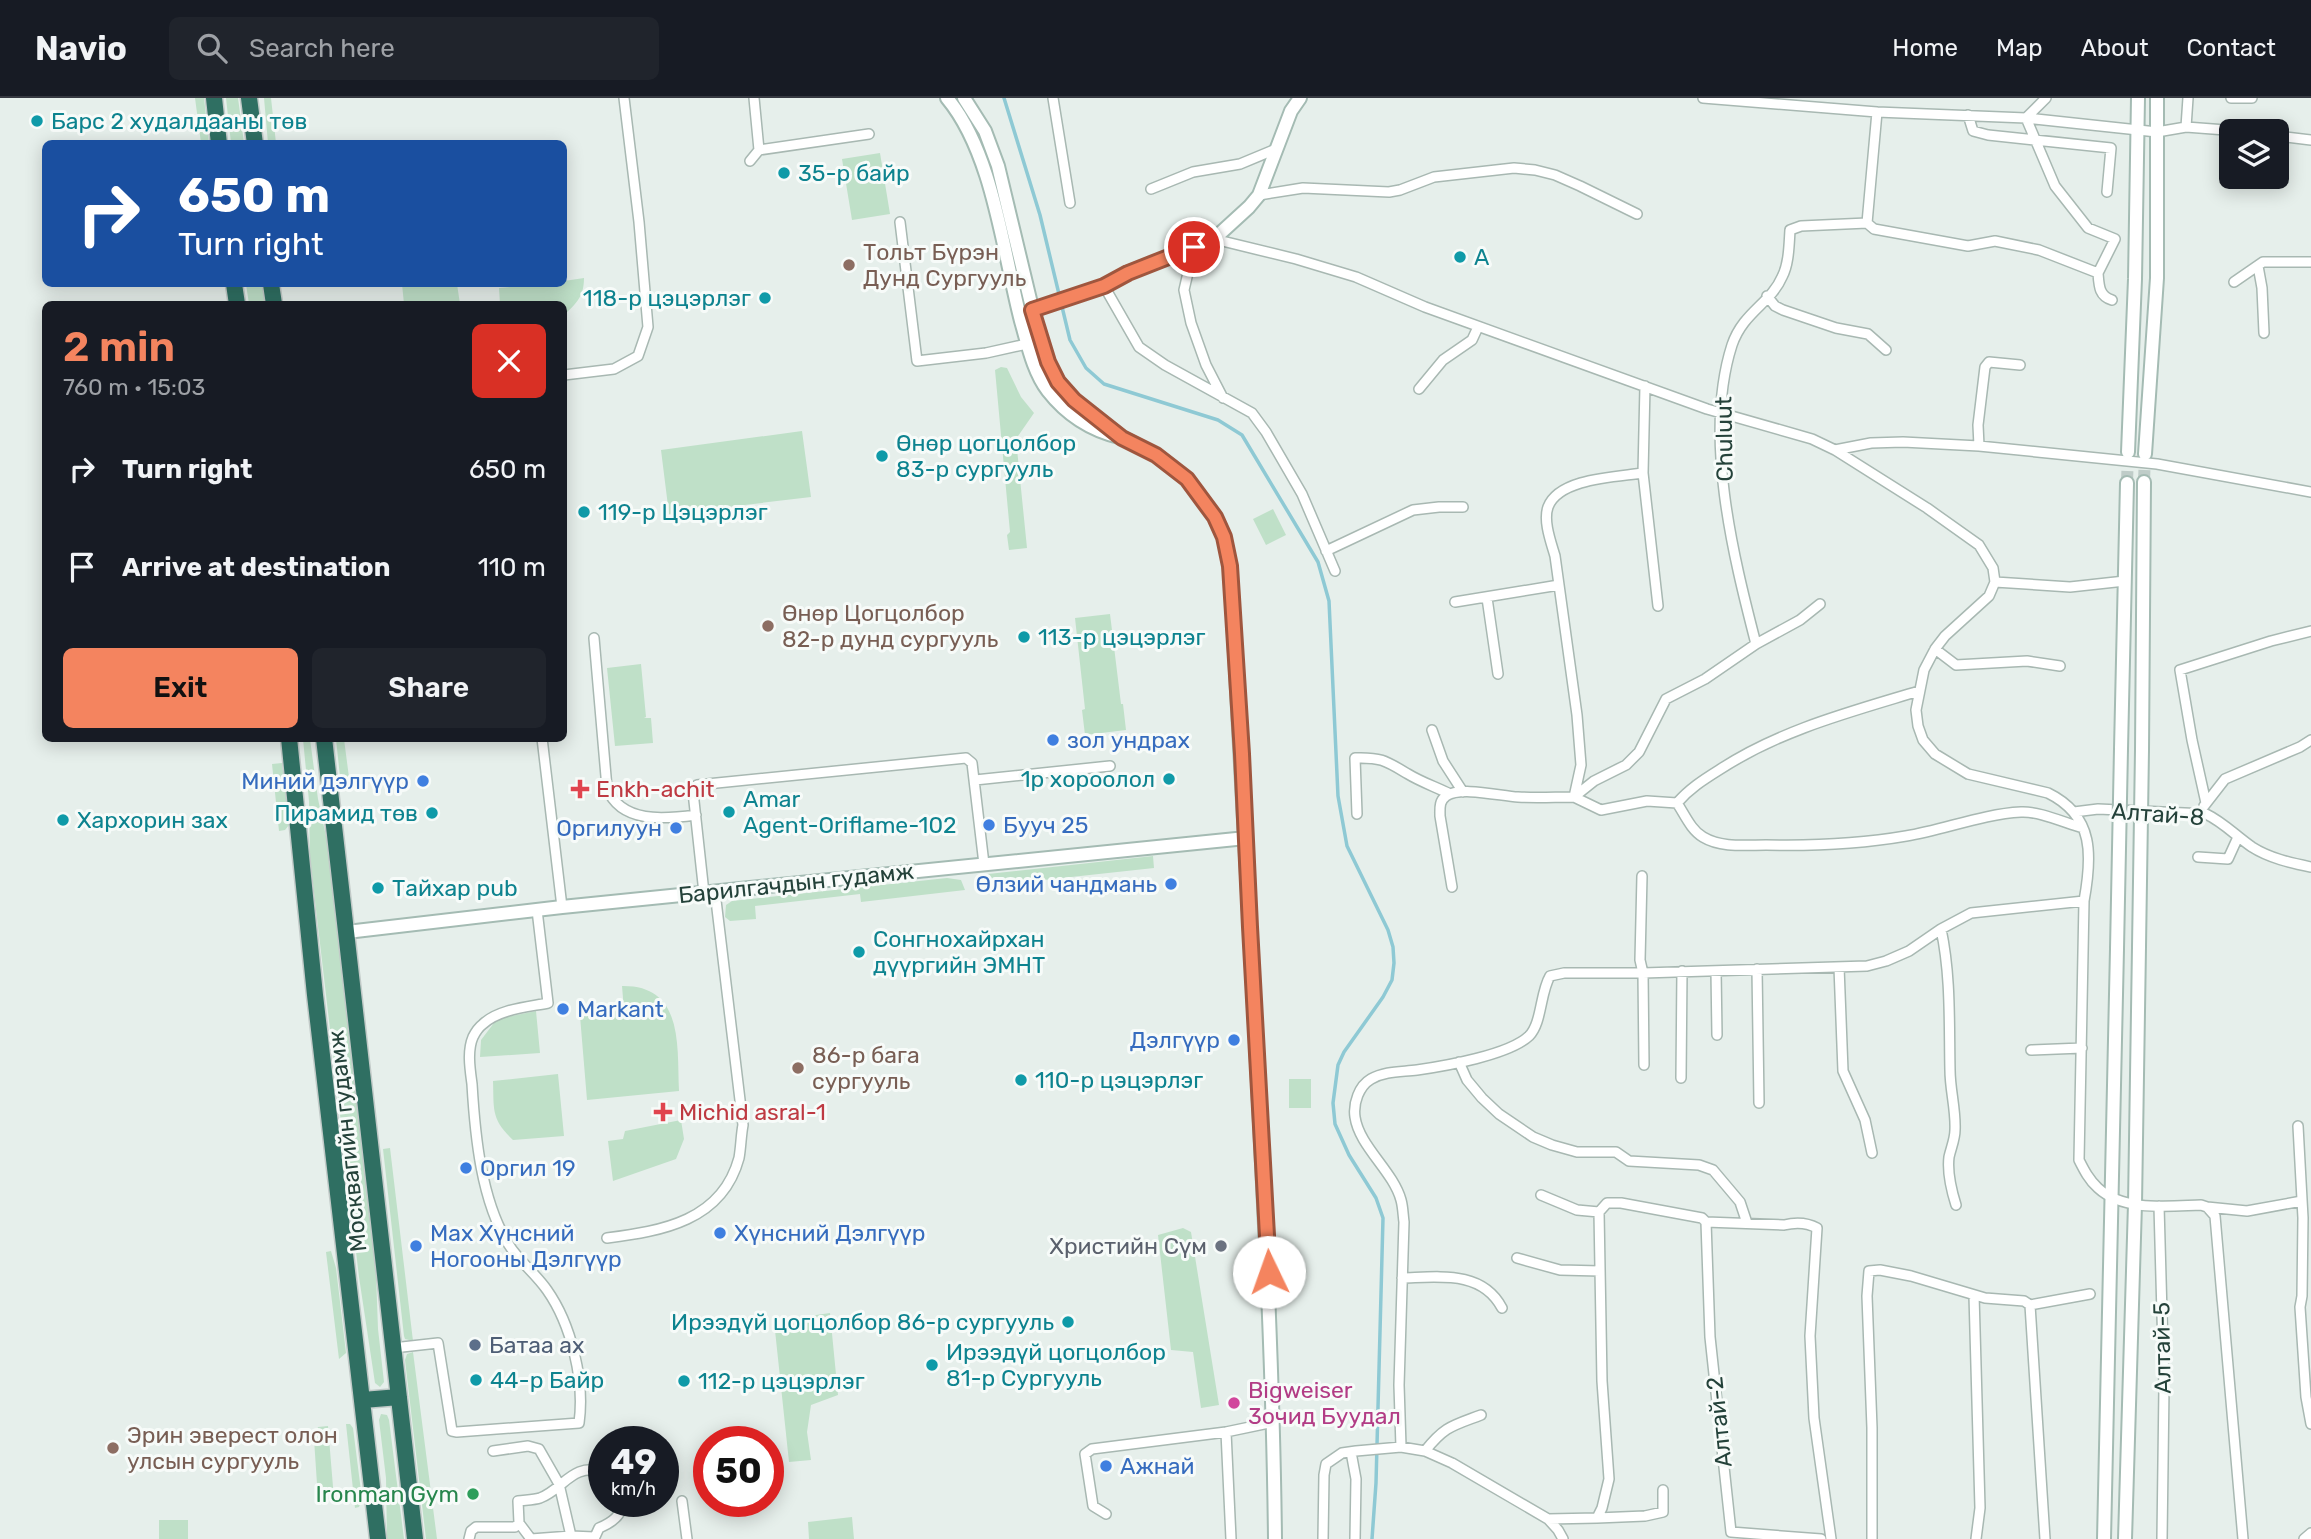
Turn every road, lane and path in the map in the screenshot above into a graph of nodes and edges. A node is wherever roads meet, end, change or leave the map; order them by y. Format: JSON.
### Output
{"nodes":[{"id":1,"x":214,"y":98,"type":"edge"},
{"id":2,"x":249,"y":98,"type":"edge"},
{"id":3,"x":624,"y":98,"type":"edge"},
{"id":4,"x":754,"y":98,"type":"edge"},
{"id":5,"x":947,"y":98,"type":"edge"},
{"id":6,"x":964,"y":98,"type":"edge"},
{"id":7,"x":1054,"y":98,"type":"edge"},
{"id":8,"x":1300,"y":98,"type":"edge"},
{"id":9,"x":1703,"y":98,"type":"edge"},
{"id":10,"x":2046,"y":98,"type":"edge"},
{"id":11,"x":2138,"y":98,"type":"edge"},
{"id":12,"x":2157,"y":98,"type":"edge"},
{"id":13,"x":2188,"y":98,"type":"edge"},
{"id":14,"x":2231,"y":98,"type":"edge"},
{"id":15,"x":2250,"y":98,"type":"edge"},
{"id":16,"x":1290,"y":104,"type":"edge"},
{"id":17,"x":1877,"y":112,"type":"junction"},
{"id":18,"x":1968,"y":115,"type":"junction"},
{"id":19,"x":2026,"y":118,"type":"junction"},
{"id":20,"x":2186,"y":127,"type":"junction"},
{"id":21,"x":2219,"y":129,"type":"edge"},
{"id":22,"x":2138,"y":130,"type":"junction"},
{"id":23,"x":2157,"y":132,"type":"junction"},
{"id":24,"x":869,"y":134,"type":"dead end"},
{"id":25,"x":2289,"y":137,"type":"edge"},
{"id":26,"x":219,"y":140,"type":"edge"},
{"id":27,"x":254,"y":140,"type":"edge"},
{"id":28,"x":2311,"y":140,"type":"edge"},
{"id":29,"x":2035,"y":141,"type":"junction"},
{"id":30,"x":1276,"y":149,"type":"junction"},
{"id":31,"x":759,"y":150,"type":"junction"},
{"id":32,"x":750,"y":160,"type":"dead end"},
{"id":33,"x":1152,"y":189,"type":"dead end"},
{"id":34,"x":2108,"y":192,"type":"dead end"},
{"id":35,"x":1259,"y":195,"type":"junction"},
{"id":36,"x":1070,"y":203,"type":"dead end"},
{"id":37,"x":1637,"y":214,"type":"dead end"},
{"id":38,"x":900,"y":222,"type":"dead end"},
{"id":39,"x":1867,"y":223,"type":"junction"},
{"id":40,"x":1214,"y":239,"type":"junction"},
{"id":41,"x":1194,"y":247,"type":"junction"},
{"id":42,"x":2311,"y":262,"type":"edge"},
{"id":43,"x":2258,"y":266,"type":"junction"},
{"id":44,"x":2098,"y":273,"type":"junction"},
{"id":45,"x":2234,"y":282,"type":"dead end"},
{"id":46,"x":1104,"y":286,"type":"junction"},
{"id":47,"x":1767,"y":296,"type":"junction"},
{"id":48,"x":2112,"y":300,"type":"dead end"},
{"id":49,"x":1026,"y":312,"type":"junction"},
{"id":50,"x":1478,"y":327,"type":"junction"},
{"id":51,"x":2264,"y":332,"type":"dead end"},
{"id":52,"x":1027,"y":344,"type":"junction"},
{"id":53,"x":1886,"y":349,"type":"dead end"},
{"id":54,"x":2020,"y":365,"type":"dead end"},
{"id":55,"x":567,"y":375,"type":"edge"},
{"id":56,"x":1645,"y":386,"type":"junction"},
{"id":57,"x":1419,"y":389,"type":"dead end"},
{"id":58,"x":1223,"y":398,"type":"junction"},
{"id":59,"x":1720,"y":412,"type":"junction"},
{"id":60,"x":1122,"y":438,"type":"junction"},
{"id":61,"x":1979,"y":446,"type":"junction"},
{"id":62,"x":1835,"y":450,"type":"junction"},
{"id":63,"x":2128,"y":452,"type":"tunnel mouth"},
{"id":64,"x":2145,"y":453,"type":"tunnel mouth"},
{"id":65,"x":1643,"y":473,"type":"junction"},
{"id":66,"x":2144,"y":482,"type":"tunnel mouth"},
{"id":67,"x":2127,"y":483,"type":"tunnel mouth"},
{"id":68,"x":2311,"y":492,"type":"edge"},
{"id":69,"x":1462,"y":507,"type":"dead end"},
{"id":70,"x":1326,"y":551,"type":"junction"},
{"id":71,"x":1335,"y":571,"type":"dead end"},
{"id":72,"x":2125,"y":581,"type":"junction"},
{"id":73,"x":1995,"y":582,"type":"junction"},
{"id":74,"x":1559,"y":585,"type":"junction"},
{"id":75,"x":1487,"y":598,"type":"junction"},
{"id":76,"x":1455,"y":602,"type":"dead end"},
{"id":77,"x":1819,"y":604,"type":"dead end"},
{"id":78,"x":1658,"y":606,"type":"dead end"},
{"id":79,"x":2311,"y":631,"type":"edge"},
{"id":80,"x":594,"y":638,"type":"dead end"},
{"id":81,"x":1756,"y":644,"type":"junction"},
{"id":82,"x":1935,"y":649,"type":"junction"},
{"id":83,"x":2060,"y":666,"type":"dead end"},
{"id":84,"x":1498,"y":674,"type":"dead end"},
{"id":85,"x":1919,"y":691,"type":"junction"},
{"id":86,"x":1432,"y":730,"type":"dead end"},
{"id":87,"x":2311,"y":740,"type":"edge"},
{"id":88,"x":289,"y":742,"type":"edge"},
{"id":89,"x":324,"y":742,"type":"edge"},
{"id":90,"x":542,"y":742,"type":"edge"},
{"id":91,"x":1110,"y":765,"type":"dead end"},
{"id":92,"x":975,"y":780,"type":"junction"},
{"id":93,"x":1463,"y":792,"type":"junction"},
{"id":94,"x":1450,"y":794,"type":"junction"},
{"id":95,"x":1574,"y":797,"type":"junction"},
{"id":96,"x":1677,"y":803,"type":"junction"},
{"id":97,"x":2206,"y":803,"type":"junction"},
{"id":98,"x":2074,"y":812,"type":"junction"},
{"id":99,"x":2199,"y":813,"type":"junction"},
{"id":100,"x":1357,"y":814,"type":"dead end"},
{"id":101,"x":696,"y":815,"type":"junction"},
{"id":102,"x":2083,"y":828,"type":"junction"},
{"id":103,"x":2238,"y":837,"type":"junction"},
{"id":104,"x":1246,"y":838,"type":"junction"},
{"id":105,"x":2198,"y":857,"type":"dead end"},
{"id":106,"x":984,"y":864,"type":"junction"},
{"id":107,"x":2311,"y":867,"type":"edge"},
{"id":108,"x":1642,"y":876,"type":"dead end"},
{"id":109,"x":1452,"y":887,"type":"dead end"},
{"id":110,"x":709,"y":892,"type":"junction"},
{"id":111,"x":2084,"y":901,"type":"junction"},
{"id":112,"x":562,"y":907,"type":"junction"},
{"id":113,"x":537,"y":910,"type":"junction"},
{"id":114,"x":1941,"y":929,"type":"junction"},
{"id":115,"x":346,"y":932,"type":"junction"},
{"id":116,"x":1839,"y":967,"type":"junction"},
{"id":117,"x":1757,"y":969,"type":"junction"},
{"id":118,"x":1682,"y":971,"type":"junction"},
{"id":119,"x":1716,"y":971,"type":"junction"},
{"id":120,"x":1643,"y":973,"type":"junction"},
{"id":121,"x":1717,"y":1035,"type":"dead end"},
{"id":122,"x":2082,"y":1048,"type":"junction"},
{"id":123,"x":2031,"y":1051,"type":"dead end"},
{"id":124,"x":1459,"y":1062,"type":"junction"},
{"id":125,"x":1644,"y":1065,"type":"dead end"},
{"id":126,"x":1681,"y":1079,"type":"dead end"},
{"id":127,"x":1759,"y":1103,"type":"dead end"},
{"id":128,"x":2298,"y":1126,"type":"dead end"},
{"id":129,"x":1872,"y":1153,"type":"dead end"},
{"id":130,"x":1541,"y":1195,"type":"dead end"},
{"id":131,"x":2111,"y":1196,"type":"junction"},
{"id":132,"x":2302,"y":1201,"type":"junction"},
{"id":133,"x":2135,"y":1204,"type":"junction"},
{"id":134,"x":1956,"y":1205,"type":"dead end"},
{"id":135,"x":2159,"y":1206,"type":"junction"},
{"id":136,"x":2207,"y":1207,"type":"junction"},
{"id":137,"x":1599,"y":1212,"type":"junction"},
{"id":138,"x":1706,"y":1222,"type":"junction"},
{"id":139,"x":1747,"y":1223,"type":"junction"},
{"id":140,"x":607,"y":1238,"type":"dead end"},
{"id":141,"x":1517,"y":1258,"type":"dead end"},
{"id":142,"x":1600,"y":1271,"type":"junction"},
{"id":143,"x":1402,"y":1278,"type":"junction"},
{"id":144,"x":2090,"y":1294,"type":"dead end"},
{"id":145,"x":1974,"y":1295,"type":"junction"},
{"id":146,"x":2030,"y":1305,"type":"junction"},
{"id":147,"x":1502,"y":1308,"type":"dead end"},
{"id":148,"x":393,"y":1349,"type":"junction"},
{"id":149,"x":399,"y":1397,"type":"junction"},
{"id":150,"x":363,"y":1400,"type":"junction"},
{"id":151,"x":1481,"y":1415,"type":"dead end"},
{"id":152,"x":1274,"y":1422,"type":"junction"},
{"id":153,"x":2311,"y":1424,"type":"edge"},
{"id":154,"x":1226,"y":1432,"type":"junction"},
{"id":155,"x":1401,"y":1447,"type":"junction"},
{"id":156,"x":493,"y":1451,"type":"dead end"},
{"id":157,"x":1353,"y":1451,"type":"junction"},
{"id":158,"x":1425,"y":1451,"type":"junction"},
{"id":159,"x":588,"y":1472,"type":"edge"},
{"id":160,"x":559,"y":1484,"type":"junction"},
{"id":161,"x":1663,"y":1490,"type":"dead end"},
{"id":162,"x":682,"y":1501,"type":"dead end"},
{"id":163,"x":1106,"y":1514,"type":"dead end"},
{"id":164,"x":616,"y":1517,"type":"edge"},
{"id":165,"x":1597,"y":1518,"type":"junction"},
{"id":166,"x":1548,"y":1519,"type":"junction"},
{"id":167,"x":519,"y":1523,"type":"junction"},
{"id":168,"x":2311,"y":1533,"type":"edge"},
{"id":169,"x":571,"y":1536,"type":"junction"},
{"id":170,"x":594,"y":1538,"type":"edge"},
{"id":171,"x":378,"y":1539,"type":"edge"},
{"id":172,"x":415,"y":1539,"type":"edge"},
{"id":173,"x":469,"y":1539,"type":"edge"},
{"id":174,"x":531,"y":1539,"type":"edge"},
{"id":175,"x":687,"y":1539,"type":"edge"},
{"id":176,"x":1231,"y":1539,"type":"edge"},
{"id":177,"x":1275,"y":1539,"type":"edge"},
{"id":178,"x":1323,"y":1539,"type":"edge"},
{"id":179,"x":1355,"y":1539,"type":"edge"},
{"id":180,"x":1563,"y":1539,"type":"edge"},
{"id":181,"x":1821,"y":1539,"type":"edge"},
{"id":182,"x":1831,"y":1539,"type":"edge"},
{"id":183,"x":1872,"y":1539,"type":"edge"},
{"id":184,"x":1976,"y":1539,"type":"edge"},
{"id":185,"x":2045,"y":1539,"type":"edge"},
{"id":186,"x":2104,"y":1539,"type":"edge"},
{"id":187,"x":2124,"y":1539,"type":"edge"},
{"id":188,"x":2162,"y":1539,"type":"edge"},
{"id":189,"x":2243,"y":1539,"type":"edge"},
{"id":190,"x":2304,"y":1539,"type":"edge"}],
"edges":[{"from":1,"to":26,"type":"highway"},
{"from":2,"to":27,"type":"highway"},
{"from":3,"to":55,"type":"street"},
{"from":4,"to":31,"type":"street"},
{"from":5,"to":49,"type":"main road"},
{"from":6,"to":49,"type":"main road"},
{"from":7,"to":36,"type":"street"},
{"from":8,"to":16,"type":"main road"},
{"from":9,"to":17,"type":"street"},
{"from":10,"to":19,"type":"street"},
{"from":11,"to":22,"type":"main road"},
{"from":12,"to":23,"type":"main road"},
{"from":13,"to":20,"type":"street"},
{"from":14,"to":15,"type":"street"},
{"from":16,"to":30,"type":"main road"},
{"from":17,"to":18,"type":"street"},
{"from":17,"to":39,"type":"street"},
{"from":18,"to":19,"type":"street"},
{"from":18,"to":29,"type":"street"},
{"from":19,"to":22,"type":"street"},
{"from":19,"to":29,"type":"street"},
{"from":20,"to":21,"type":"street"},
{"from":20,"to":23,"type":"street"},
{"from":22,"to":23,"type":"street"},
{"from":22,"to":63,"type":"main road"},
{"from":23,"to":64,"type":"main road"},
{"from":24,"to":31,"type":"street"},
{"from":25,"to":28,"type":"street"},
{"from":29,"to":34,"type":"street"},
{"from":29,"to":44,"type":"street"},
{"from":30,"to":33,"type":"street"},
{"from":30,"to":35,"type":"main road"},
{"from":31,"to":32,"type":"street"},
{"from":35,"to":37,"type":"street"},
{"from":35,"to":40,"type":"main road"},
{"from":38,"to":52,"type":"street"},
{"from":39,"to":44,"type":"street"},
{"from":39,"to":47,"type":"street","name":"Chuluut"},
{"from":40,"to":41,"type":"main road"},
{"from":40,"to":50,"type":"street"},
{"from":41,"to":46,"type":"main road"},
{"from":41,"to":58,"type":"street"},
{"from":42,"to":43,"type":"street"},
{"from":43,"to":45,"type":"street"},
{"from":43,"to":51,"type":"street"},
{"from":44,"to":48,"type":"street"},
{"from":46,"to":49,"type":"main road"},
{"from":46,"to":58,"type":"street"},
{"from":47,"to":53,"type":"street"},
{"from":47,"to":59,"type":"street","name":"Chuluut"},
{"from":49,"to":52,"type":"main road"},
{"from":49,"to":60,"type":"main road"},
{"from":50,"to":56,"type":"street"},
{"from":50,"to":57,"type":"street"},
{"from":52,"to":60,"type":"main road"},
{"from":54,"to":61,"type":"street"},
{"from":56,"to":59,"type":"street"},
{"from":56,"to":65,"type":"street"},
{"from":58,"to":70,"type":"street"},
{"from":59,"to":62,"type":"street"},
{"from":59,"to":81,"type":"street","name":"Chuluut"},
{"from":60,"to":104,"type":"main road"},
{"from":61,"to":62,"type":"street"},
{"from":61,"to":68,"type":"street"},
{"from":62,"to":73,"type":"street"},
{"from":65,"to":74,"type":"street"},
{"from":65,"to":78,"type":"street"},
{"from":66,"to":133,"type":"main road","bridge":true},
{"from":67,"to":72,"type":"main road"},
{"from":69,"to":70,"type":"street"},
{"from":70,"to":71,"type":"street"},
{"from":72,"to":73,"type":"street"},
{"from":72,"to":131,"type":"main road","bridge":true},
{"from":73,"to":82,"type":"street"},
{"from":74,"to":75,"type":"street"},
{"from":74,"to":95,"type":"street"},
{"from":75,"to":76,"type":"street"},
{"from":75,"to":84,"type":"street"},
{"from":77,"to":81,"type":"street"},
{"from":79,"to":97,"type":"street"},
{"from":80,"to":101,"type":"street"},
{"from":81,"to":95,"type":"street"},
{"from":82,"to":83,"type":"street"},
{"from":82,"to":85,"type":"street"},
{"from":85,"to":96,"type":"street"},
{"from":85,"to":98,"type":"street"},
{"from":86,"to":93,"type":"street"},
{"from":87,"to":97,"type":"street"},
{"from":88,"to":150,"type":"highway","name":"Москвагийн гудамж"},
{"from":89,"to":115,"type":"highway","name":"Москвагийн гудамж"},
{"from":90,"to":112,"type":"street"},
{"from":91,"to":92,"type":"street"},
{"from":92,"to":101,"type":"street"},
{"from":92,"to":106,"type":"street"},
{"from":93,"to":94,"type":"street"},
{"from":93,"to":95,"type":"street"},
{"from":94,"to":100,"type":"street"},
{"from":94,"to":109,"type":"street"},
{"from":95,"to":96,"type":"street"},
{"from":96,"to":102,"type":"street"},
{"from":97,"to":99,"type":"street"},
{"from":98,"to":99,"type":"street","name":"Алтай-8"},
{"from":98,"to":102,"type":"street"},
{"from":99,"to":103,"type":"street","name":"Алтай-8"},
{"from":101,"to":110,"type":"street"},
{"from":102,"to":111,"type":"street"},
{"from":103,"to":105,"type":"street"},
{"from":103,"to":107,"type":"street","name":"Алтай-8"},
{"from":104,"to":106,"type":"main road","name":"Барилгачдын гудамж"},
{"from":104,"to":152,"type":"main road"},
{"from":106,"to":110,"type":"main road","name":"Барилгачдын гудамж"},
{"from":108,"to":120,"type":"street"},
{"from":110,"to":112,"type":"main road","name":"Барилгачдын гудамж"},
{"from":110,"to":140,"type":"street"},
{"from":111,"to":114,"type":"street"},
{"from":111,"to":122,"type":"street"},
{"from":112,"to":113,"type":"main road","name":"Барилгачдын гудамж"},
{"from":113,"to":115,"type":"main road","name":"Барилгачдын гудамж"},
{"from":113,"to":148,"type":"street"},
{"from":114,"to":116,"type":"street"},
{"from":114,"to":134,"type":"street"},
{"from":115,"to":148,"type":"highway","name":"Москвагийн гудамж"},
{"from":116,"to":117,"type":"street"},
{"from":116,"to":129,"type":"street"},
{"from":117,"to":119,"type":"street"},
{"from":117,"to":127,"type":"street"},
{"from":118,"to":119,"type":"street"},
{"from":118,"to":120,"type":"street"},
{"from":118,"to":126,"type":"street"},
{"from":119,"to":121,"type":"street"},
{"from":120,"to":124,"type":"street"},
{"from":120,"to":125,"type":"street"},
{"from":122,"to":123,"type":"street"},
{"from":122,"to":131,"type":"street"},
{"from":124,"to":139,"type":"street"},
{"from":124,"to":143,"type":"street"},
{"from":128,"to":132,"type":"street"},
{"from":130,"to":137,"type":"street"},
{"from":131,"to":133,"type":"street"},
{"from":131,"to":186,"type":"main road"},
{"from":132,"to":136,"type":"street"},
{"from":132,"to":153,"type":"street"},
{"from":133,"to":135,"type":"street"},
{"from":133,"to":187,"type":"main road"},
{"from":135,"to":136,"type":"street"},
{"from":135,"to":188,"type":"street","name":"Алтай-5"},
{"from":136,"to":189,"type":"street"},
{"from":137,"to":138,"type":"street"},
{"from":137,"to":142,"type":"street"},
{"from":138,"to":139,"type":"street"},
{"from":138,"to":181,"type":"street","name":"Алтай-2"},
{"from":139,"to":182,"type":"street"},
{"from":141,"to":142,"type":"street"},
{"from":142,"to":165,"type":"street"},
{"from":143,"to":147,"type":"street"},
{"from":143,"to":155,"type":"street"},
{"from":144,"to":146,"type":"street"},
{"from":145,"to":146,"type":"street"},
{"from":145,"to":183,"type":"street"},
{"from":145,"to":184,"type":"street"},
{"from":146,"to":185,"type":"street"},
{"from":148,"to":149,"type":"highway","name":"Москвагийн гудамж"},
{"from":149,"to":150,"type":"highway"},
{"from":149,"to":172,"type":"highway","name":"Москвагийн гудамж"},
{"from":150,"to":171,"type":"highway","name":"Москвагийн гудамж"},
{"from":151,"to":158,"type":"street"},
{"from":152,"to":154,"type":"street"},
{"from":152,"to":177,"type":"main road"},
{"from":154,"to":163,"type":"street"},
{"from":154,"to":176,"type":"street"},
{"from":155,"to":157,"type":"street"},
{"from":155,"to":158,"type":"street"},
{"from":156,"to":160,"type":"street"},
{"from":157,"to":178,"type":"street"},
{"from":157,"to":179,"type":"street"},
{"from":158,"to":166,"type":"street"},
{"from":159,"to":160,"type":"street"},
{"from":160,"to":167,"type":"street"},
{"from":160,"to":169,"type":"street"},
{"from":161,"to":165,"type":"street"},
{"from":162,"to":175,"type":"street"},
{"from":164,"to":170,"type":"street"},
{"from":165,"to":166,"type":"street"},
{"from":166,"to":180,"type":"street"},
{"from":167,"to":173,"type":"street"},
{"from":167,"to":174,"type":"street"},
{"from":168,"to":190,"type":"street"},
{"from":169,"to":170,"type":"street"},
{"from":169,"to":174,"type":"street"}]}
